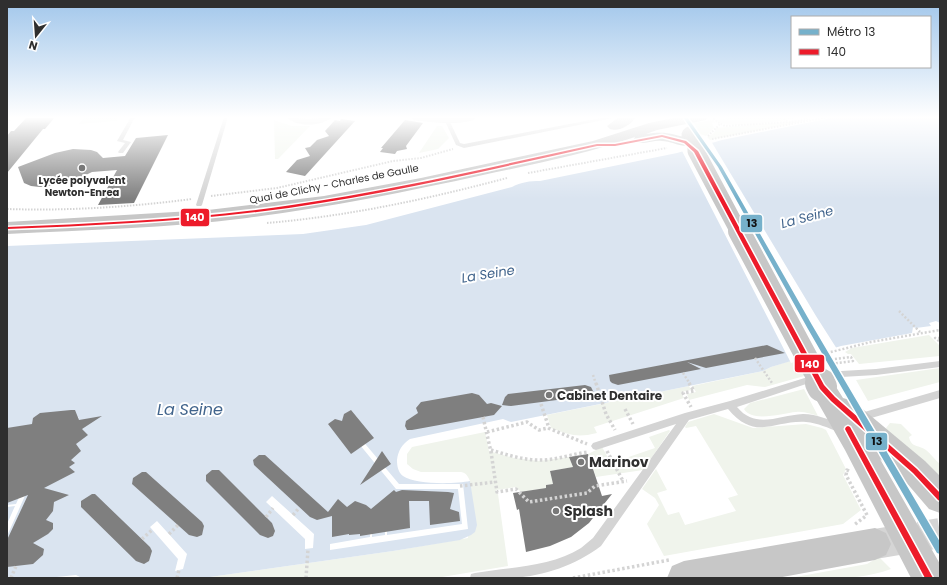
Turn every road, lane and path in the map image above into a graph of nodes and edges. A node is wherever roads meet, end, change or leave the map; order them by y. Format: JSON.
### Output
{"nodes":[{"id":1,"x":126,"y":144,"type":"edge"},
{"id":2,"x":218,"y":144,"type":"edge"},
{"id":3,"x":464,"y":144,"type":"edge"},
{"id":4,"x":515,"y":144,"type":"edge"},
{"id":5,"x":618,"y":144,"type":"edge"},
{"id":6,"x":691,"y":144,"type":"edge"},
{"id":7,"x":460,"y":145,"type":"joint"},
{"id":8,"x":121,"y":152,"type":"dead end"},
{"id":9,"x":200,"y":202,"type":"junction"},
{"id":10,"x":7,"y":208,"type":"edge"},
{"id":11,"x":7,"y":218,"type":"edge"},
{"id":12,"x":7,"y":228,"type":"edge"},
{"id":13,"x":899,"y":310,"type":"dead end"},
{"id":14,"x":939,"y":331,"type":"edge"},
{"id":15,"x":920,"y":332,"type":"dead end"},
{"id":16,"x":940,"y":338,"type":"edge"},
{"id":17,"x":940,"y":342,"type":"edge"},
{"id":18,"x":817,"y":355,"type":"dead end"},
{"id":19,"x":755,"y":358,"type":"dead end"},
{"id":20,"x":821,"y":361,"type":"dead end"},
{"id":21,"x":940,"y":364,"type":"edge"},
{"id":22,"x":683,"y":373,"type":"dead end"},
{"id":23,"x":593,"y":375,"type":"dead end"},
{"id":24,"x":823,"y":381,"type":"junction"},
{"id":25,"x":777,"y":390,"type":"junction"},
{"id":26,"x":940,"y":394,"type":"edge"},
{"id":27,"x":684,"y":395,"type":"dead end"},
{"id":28,"x":541,"y":404,"type":"dead end"},
{"id":29,"x":730,"y":405,"type":"junction"},
{"id":30,"x":625,"y":409,"type":"dead end"},
{"id":31,"x":483,"y":417,"type":"dead end"},
{"id":32,"x":686,"y":417,"type":"junction"},
{"id":33,"x":549,"y":428,"type":"junction"},
{"id":34,"x":855,"y":430,"type":"junction"},
{"id":35,"x":486,"y":432,"type":"junction"},
{"id":36,"x":639,"y":432,"type":"junction"},
{"id":37,"x":620,"y":438,"type":"junction"},
{"id":38,"x":598,"y":446,"type":"junction"},
{"id":39,"x":491,"y":450,"type":"junction"},
{"id":40,"x":643,"y":478,"type":"junction"},
{"id":41,"x":623,"y":481,"type":"junction"},
{"id":42,"x":495,"y":482,"type":"junction"},
{"id":43,"x":460,"y":486,"type":"dead end"},
{"id":44,"x":940,"y":498,"type":"edge"},
{"id":45,"x":273,"y":508,"type":"dead end"},
{"id":46,"x":299,"y":508,"type":"dead end"},
{"id":47,"x":293,"y":515,"type":"dead end"},
{"id":48,"x":266,"y":517,"type":"dead end"},
{"id":49,"x":178,"y":525,"type":"dead end"},
{"id":50,"x":152,"y":530,"type":"dead end"},
{"id":51,"x":866,"y":530,"type":"junction"},
{"id":52,"x":169,"y":534,"type":"dead end"},
{"id":53,"x":142,"y":539,"type":"dead end"},
{"id":54,"x":308,"y":549,"type":"dead end"},
{"id":55,"x":16,"y":566,"type":"dead end"},
{"id":56,"x":681,"y":568,"type":"edge"},
{"id":57,"x":179,"y":570,"type":"dead end"},
{"id":58,"x":11,"y":578,"type":"edge"},
{"id":59,"x":177,"y":578,"type":"edge"},
{"id":60,"x":306,"y":578,"type":"edge"},
{"id":61,"x":475,"y":578,"type":"edge"},
{"id":62,"x":573,"y":578,"type":"edge"},
{"id":63,"x":929,"y":578,"type":"edge"}],
"edges":[{"from":1,"to":8,"type":"lane"},
{"from":2,"to":9,"type":"lane"},
{"from":3,"to":7,"type":"lane"},
{"from":4,"to":9,"type":"main road","name":"Quai de Clichy - Charles de Gaulle"},
{"from":5,"to":12,"type":"main road","name":"Quai de Clichy - Charles de Gaulle"},
{"from":6,"to":24,"type":"main road","bridge":true},
{"from":7,"to":9,"type":"path"},
{"from":9,"to":10,"type":"path"},
{"from":9,"to":11,"type":"main road","name":"Quai de Clichy - Charles de Gaulle"},
{"from":13,"to":15,"type":"path"},
{"from":14,"to":18,"type":"path"},
{"from":16,"to":17,"type":"path"},
{"from":19,"to":25,"type":"path"},
{"from":20,"to":24,"type":"path"},
{"from":21,"to":24,"type":"lane"},
{"from":22,"to":27,"type":"path"},
{"from":23,"to":37,"type":"path"},
{"from":24,"to":25,"type":"lane"},
{"from":24,"to":34,"type":"main road"},
{"from":25,"to":29,"type":"lane"},
{"from":26,"to":34,"type":"lane"},
{"from":28,"to":33,"type":"path"},
{"from":29,"to":32,"type":"lane"},
{"from":29,"to":34,"type":"lane"},
{"from":30,"to":36,"type":"path"},
{"from":31,"to":35,"type":"path"},
{"from":32,"to":36,"type":"lane"},
{"from":32,"to":40,"type":"lane"},
{"from":33,"to":35,"type":"path"},
{"from":33,"to":38,"type":"path"},
{"from":34,"to":44,"type":"main road"},
{"from":34,"to":63,"type":"main road"},
{"from":35,"to":39,"type":"path"},
{"from":36,"to":37,"type":"lane"},
{"from":37,"to":38,"type":"lane"},
{"from":38,"to":39,"type":"path"},
{"from":38,"to":41,"type":"path"},
{"from":39,"to":42,"type":"path"},
{"from":40,"to":41,"type":"path"},
{"from":40,"to":61,"type":"lane"},
{"from":41,"to":42,"type":"path"},
{"from":42,"to":43,"type":"path"},
{"from":45,"to":48,"type":"path"},
{"from":46,"to":47,"type":"path"},
{"from":49,"to":52,"type":"path"},
{"from":50,"to":53,"type":"path"},
{"from":51,"to":51,"type":"path"},
{"from":51,"to":56,"type":"main road"},
{"from":54,"to":60,"type":"path"},
{"from":55,"to":58,"type":"path"},
{"from":56,"to":62,"type":"path"},
{"from":57,"to":59,"type":"path"}]}
